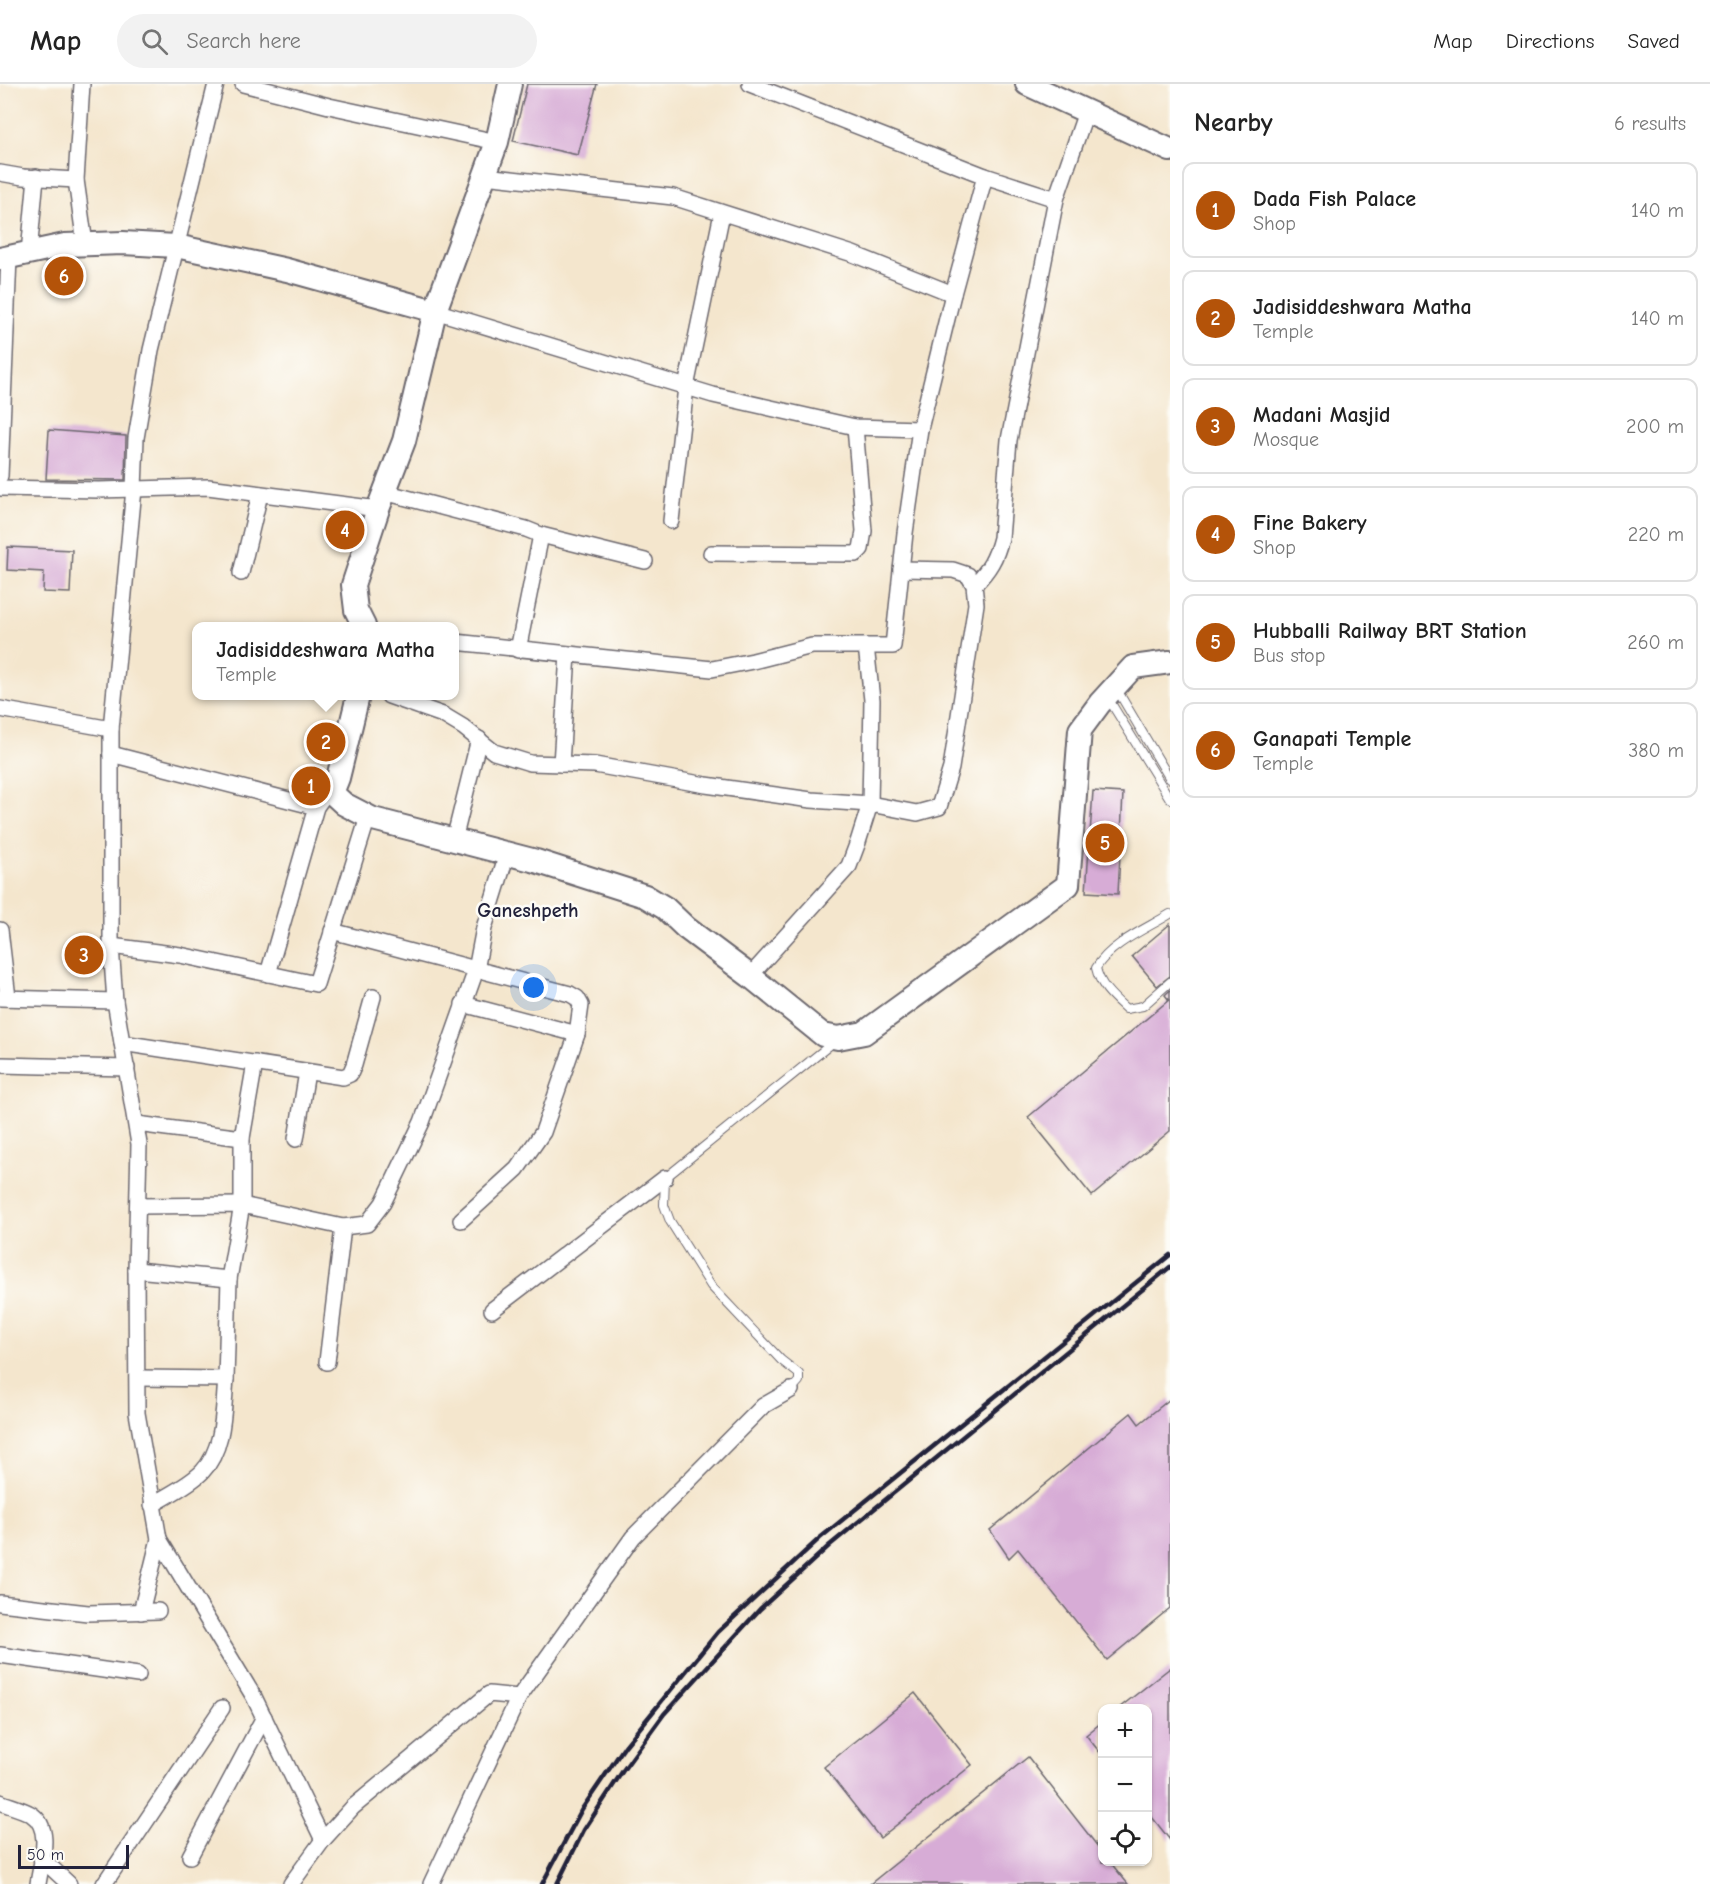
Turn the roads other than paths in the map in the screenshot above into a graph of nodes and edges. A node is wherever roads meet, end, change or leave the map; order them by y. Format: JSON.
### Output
{"nodes":[{"id":1,"x":82,"y":84,"type":"edge"},
{"id":2,"x":216,"y":84,"type":"edge"},
{"id":3,"x":243,"y":84,"type":"edge"},
{"id":4,"x":510,"y":84,"type":"edge"},
{"id":5,"x":750,"y":84,"type":"edge"},
{"id":6,"x":1027,"y":84,"type":"edge"},
{"id":7,"x":1086,"y":112,"type":"junction"},
{"id":8,"x":497,"y":142,"type":"junction"},
{"id":9,"x":1170,"y":150,"type":"edge"},
{"id":10,"x":0,"y":173,"type":"edge"},
{"id":11,"x":484,"y":176,"type":"junction"},
{"id":12,"x":985,"y":176,"type":"junction"},
{"id":13,"x":36,"y":177,"type":"junction"},
{"id":14,"x":76,"y":180,"type":"junction"},
{"id":15,"x":1056,"y":199,"type":"junction"},
{"id":16,"x":722,"y":213,"type":"junction"},
{"id":17,"x":85,"y":244,"type":"junction"},
{"id":18,"x":176,"y":246,"type":"junction"},
{"id":19,"x":13,"y":256,"type":"edge"},
{"id":20,"x":953,"y":294,"type":"junction"},
{"id":21,"x":435,"y":310,"type":"junction"},
{"id":22,"x":686,"y":387,"type":"junction"},
{"id":23,"x":855,"y":427,"type":"junction"},
{"id":24,"x":920,"y":429,"type":"junction"},
{"id":25,"x":1,"y":452,"type":"edge"},
{"id":26,"x":0,"y":476,"type":"edge"},
{"id":27,"x":0,"y":488,"type":"edge"},
{"id":28,"x":134,"y":489,"type":"junction"},
{"id":29,"x":260,"y":494,"type":"junction"},
{"id":30,"x":381,"y":501,"type":"junction"},
{"id":31,"x":670,"y":521,"type":"dead end"},
{"id":32,"x":541,"y":535,"type":"junction"},
{"id":33,"x":711,"y":553,"type":"dead end"},
{"id":34,"x":645,"y":561,"type":"dead end"},
{"id":35,"x":901,"y":569,"type":"junction"},
{"id":36,"x":241,"y":573,"type":"dead end"},
{"id":37,"x":974,"y":585,"type":"junction"},
{"id":38,"x":362,"y":622,"type":"edge"},
{"id":39,"x":459,"y":643,"type":"edge"},
{"id":40,"x":866,"y":646,"type":"junction"},
{"id":41,"x":518,"y":650,"type":"junction"},
{"id":42,"x":568,"y":654,"type":"junction"},
{"id":43,"x":1170,"y":662,"type":"edge"},
{"id":44,"x":1111,"y":692,"type":"junction"},
{"id":45,"x":357,"y":700,"type":"edge"},
{"id":46,"x":400,"y":700,"type":"edge"},
{"id":47,"x":0,"y":709,"type":"edge"},
{"id":48,"x":111,"y":729,"type":"junction"},
{"id":49,"x":479,"y":739,"type":"junction"},
{"id":50,"x":111,"y":754,"type":"junction"},
{"id":51,"x":561,"y":764,"type":"junction"},
{"id":52,"x":1170,"y":779,"type":"edge"},
{"id":53,"x":1170,"y":799,"type":"edge"},
{"id":54,"x":324,"y":800,"type":"junction"},
{"id":55,"x":870,"y":804,"type":"junction"},
{"id":56,"x":368,"y":817,"type":"junction"},
{"id":57,"x":454,"y":840,"type":"junction"},
{"id":58,"x":507,"y":854,"type":"junction"},
{"id":59,"x":1170,"y":914,"type":"edge"},
{"id":60,"x":0,"y":930,"type":"edge"},
{"id":61,"x":332,"y":931,"type":"junction"},
{"id":62,"x":111,"y":946,"type":"junction"},
{"id":63,"x":476,"y":970,"type":"junction"},
{"id":64,"x":268,"y":974,"type":"junction"},
{"id":65,"x":750,"y":976,"type":"junction"},
{"id":66,"x":1170,"y":982,"type":"edge"},
{"id":67,"x":374,"y":997,"type":"dead end"},
{"id":68,"x":4,"y":998,"type":"edge"},
{"id":69,"x":115,"y":1001,"type":"junction"},
{"id":70,"x":463,"y":1004,"type":"junction"},
{"id":71,"x":577,"y":1034,"type":"junction"},
{"id":72,"x":838,"y":1038,"type":"junction"},
{"id":73,"x":122,"y":1043,"type":"junction"},
{"id":74,"x":255,"y":1063,"type":"junction"},
{"id":75,"x":0,"y":1065,"type":"edge"},
{"id":76,"x":127,"y":1068,"type":"junction"},
{"id":77,"x":307,"y":1072,"type":"junction"},
{"id":78,"x":137,"y":1124,"type":"junction"},
{"id":79,"x":242,"y":1138,"type":"junction"},
{"id":80,"x":296,"y":1139,"type":"dead end"},
{"id":81,"x":665,"y":1178,"type":"junction"},
{"id":82,"x":242,"y":1205,"type":"junction"},
{"id":83,"x":138,"y":1206,"type":"junction"},
{"id":84,"x":461,"y":1220,"type":"dead end"},
{"id":85,"x":343,"y":1227,"type":"junction"},
{"id":86,"x":136,"y":1270,"type":"junction"},
{"id":87,"x":229,"y":1279,"type":"junction"},
{"id":88,"x":492,"y":1310,"type":"dead end"},
{"id":89,"x":327,"y":1362,"type":"dead end"},
{"id":90,"x":138,"y":1378,"type":"junction"},
{"id":91,"x":226,"y":1379,"type":"junction"},
{"id":92,"x":791,"y":1390,"type":"joint"},
{"id":93,"x":152,"y":1505,"type":"junction"},
{"id":94,"x":159,"y":1539,"type":"junction"},
{"id":95,"x":0,"y":1603,"type":"edge"},
{"id":96,"x":158,"y":1611,"type":"dead end"},
{"id":97,"x":141,"y":1612,"type":"junction"},
{"id":98,"x":0,"y":1654,"type":"edge"},
{"id":99,"x":138,"y":1675,"type":"dead end"},
{"id":100,"x":519,"y":1697,"type":"junction"},
{"id":101,"x":222,"y":1708,"type":"dead end"},
{"id":102,"x":264,"y":1717,"type":"junction"},
{"id":103,"x":0,"y":1802,"type":"edge"},
{"id":104,"x":323,"y":1840,"type":"junction"},
{"id":105,"x":190,"y":1856,"type":"dead end"},
{"id":106,"x":41,"y":1858,"type":"junction"},
{"id":107,"x":38,"y":1884,"type":"edge"},
{"id":108,"x":69,"y":1884,"type":"edge"},
{"id":109,"x":104,"y":1884,"type":"edge"},
{"id":110,"x":291,"y":1884,"type":"edge"},
{"id":111,"x":431,"y":1884,"type":"edge"}],
"edges":[{"from":1,"to":14,"type":"street"},
{"from":2,"to":18,"type":"street"},
{"from":3,"to":8,"type":"street"},
{"from":4,"to":8,"type":"street"},
{"from":5,"to":12,"type":"street"},
{"from":6,"to":7,"type":"street"},
{"from":7,"to":9,"type":"street"},
{"from":7,"to":15,"type":"street"},
{"from":8,"to":11,"type":"street"},
{"from":10,"to":13,"type":"street"},
{"from":11,"to":16,"type":"street"},
{"from":11,"to":21,"type":"street"},
{"from":12,"to":15,"type":"street"},
{"from":12,"to":20,"type":"street"},
{"from":13,"to":14,"type":"street"},
{"from":13,"to":19,"type":"street"},
{"from":14,"to":17,"type":"street"},
{"from":15,"to":37,"type":"street"},
{"from":16,"to":20,"type":"street"},
{"from":16,"to":22,"type":"street"},
{"from":17,"to":18,"type":"street"},
{"from":17,"to":19,"type":"street"},
{"from":18,"to":21,"type":"street"},
{"from":18,"to":28,"type":"street"},
{"from":19,"to":25,"type":"street"},
{"from":20,"to":24,"type":"street"},
{"from":21,"to":22,"type":"street"},
{"from":21,"to":30,"type":"street"},
{"from":22,"to":23,"type":"street"},
{"from":22,"to":31,"type":"street"},
{"from":23,"to":24,"type":"street"},
{"from":23,"to":33,"type":"street"},
{"from":24,"to":35,"type":"street"},
{"from":25,"to":26,"type":"street"},
{"from":27,"to":28,"type":"street"},
{"from":28,"to":29,"type":"street"},
{"from":28,"to":48,"type":"street"},
{"from":29,"to":30,"type":"street"},
{"from":29,"to":36,"type":"street"},
{"from":30,"to":32,"type":"street"},
{"from":30,"to":38,"type":"street"},
{"from":32,"to":34,"type":"street"},
{"from":32,"to":41,"type":"street"},
{"from":35,"to":37,"type":"street"},
{"from":35,"to":40,"type":"street"},
{"from":37,"to":55,"type":"street"},
{"from":39,"to":41,"type":"street"},
{"from":40,"to":42,"type":"street"},
{"from":40,"to":55,"type":"street"},
{"from":41,"to":42,"type":"street"},
{"from":42,"to":51,"type":"street"},
{"from":43,"to":44,"type":"street"},
{"from":44,"to":52,"type":"lane"},
{"from":44,"to":53,"type":"lane"},
{"from":44,"to":72,"type":"street"},
{"from":45,"to":54,"type":"street"},
{"from":46,"to":49,"type":"street"},
{"from":47,"to":48,"type":"street"},
{"from":48,"to":50,"type":"street"},
{"from":49,"to":51,"type":"street"},
{"from":49,"to":57,"type":"street"},
{"from":50,"to":54,"type":"street"},
{"from":50,"to":62,"type":"street"},
{"from":51,"to":55,"type":"street"},
{"from":54,"to":56,"type":"street"},
{"from":54,"to":64,"type":"street"},
{"from":55,"to":65,"type":"street"},
{"from":56,"to":57,"type":"street"},
{"from":56,"to":61,"type":"street"},
{"from":57,"to":58,"type":"street"},
{"from":58,"to":63,"type":"street"},
{"from":58,"to":65,"type":"street"},
{"from":59,"to":66,"type":"lane"},
{"from":60,"to":68,"type":"street"},
{"from":61,"to":63,"type":"street"},
{"from":61,"to":64,"type":"street"},
{"from":62,"to":64,"type":"street"},
{"from":62,"to":69,"type":"street"},
{"from":63,"to":70,"type":"street"},
{"from":63,"to":71,"type":"street"},
{"from":65,"to":72,"type":"street"},
{"from":67,"to":77,"type":"street"},
{"from":68,"to":69,"type":"street"},
{"from":69,"to":73,"type":"street"},
{"from":70,"to":71,"type":"street"},
{"from":70,"to":85,"type":"street"},
{"from":71,"to":84,"type":"street"},
{"from":72,"to":81,"type":"lane"},
{"from":73,"to":74,"type":"street"},
{"from":73,"to":76,"type":"street"},
{"from":74,"to":77,"type":"street"},
{"from":74,"to":79,"type":"street"},
{"from":75,"to":76,"type":"street"},
{"from":76,"to":78,"type":"street"},
{"from":77,"to":80,"type":"street"},
{"from":78,"to":79,"type":"street"},
{"from":78,"to":83,"type":"street"},
{"from":79,"to":82,"type":"street"},
{"from":81,"to":88,"type":"street"},
{"from":81,"to":92,"type":"lane"},
{"from":82,"to":83,"type":"street"},
{"from":82,"to":85,"type":"street"},
{"from":82,"to":87,"type":"street"},
{"from":83,"to":86,"type":"street"},
{"from":85,"to":89,"type":"street"},
{"from":86,"to":87,"type":"street"},
{"from":86,"to":90,"type":"street"},
{"from":87,"to":91,"type":"street"},
{"from":90,"to":91,"type":"street"},
{"from":90,"to":93,"type":"street"},
{"from":91,"to":93,"type":"street"},
{"from":92,"to":100,"type":"street"},
{"from":93,"to":94,"type":"street"},
{"from":94,"to":97,"type":"street"},
{"from":94,"to":102,"type":"street"},
{"from":95,"to":97,"type":"street"},
{"from":96,"to":97,"type":"street"},
{"from":98,"to":99,"type":"street"},
{"from":100,"to":104,"type":"street"},
{"from":100,"to":111,"type":"street"},
{"from":101,"to":109,"type":"street"},
{"from":102,"to":104,"type":"street"},
{"from":102,"to":105,"type":"street"},
{"from":103,"to":106,"type":"street"},
{"from":104,"to":110,"type":"street"},
{"from":106,"to":107,"type":"street"},
{"from":106,"to":108,"type":"street"}]}
